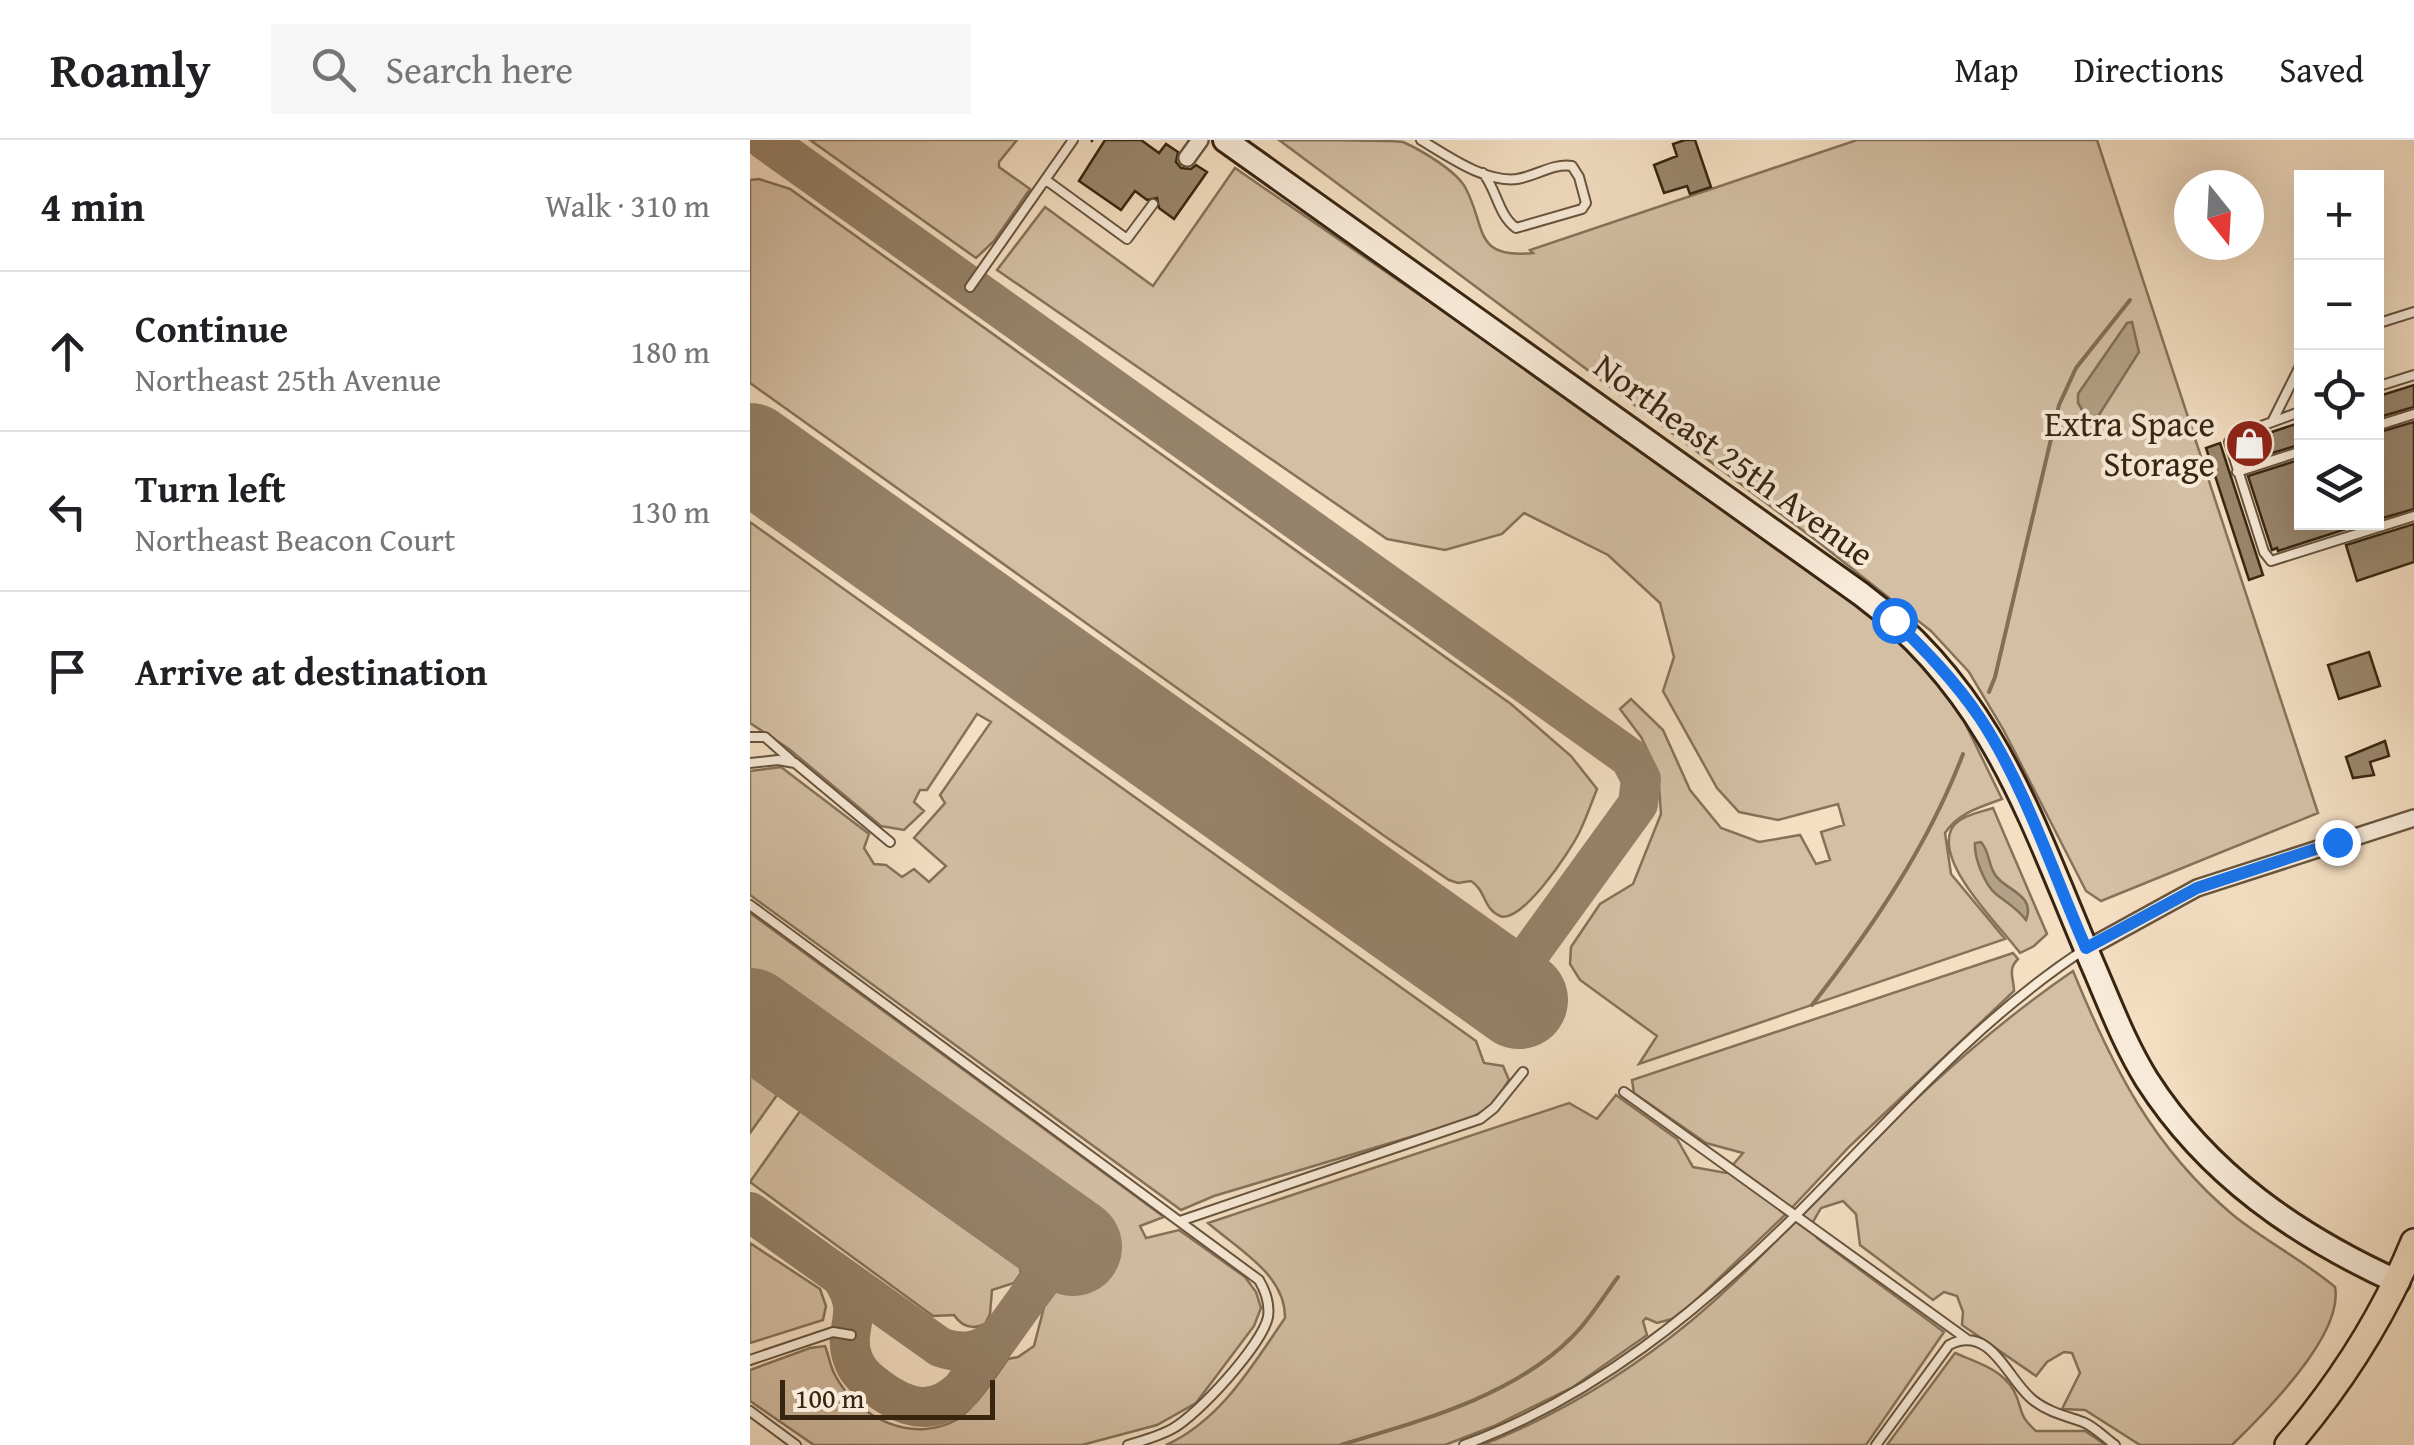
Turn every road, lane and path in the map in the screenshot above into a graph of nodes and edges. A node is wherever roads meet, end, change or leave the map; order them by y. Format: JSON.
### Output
{"nodes":[{"id":1,"x":1073,"y":140,"type":"edge"},
{"id":2,"x":1200,"y":140,"type":"edge"},
{"id":3,"x":1226,"y":140,"type":"edge"},
{"id":4,"x":1421,"y":140,"type":"edge"},
{"id":5,"x":1186,"y":158,"type":"dead end"},
{"id":6,"x":1483,"y":173,"type":"junction"},
{"id":7,"x":1046,"y":180,"type":"junction"},
{"id":8,"x":1153,"y":204,"type":"dead end"},
{"id":9,"x":970,"y":287,"type":"dead end"},
{"id":10,"x":2414,"y":312,"type":"edge"},
{"id":11,"x":2384,"y":321,"type":"edge"},
{"id":12,"x":2414,"y":375,"type":"edge"},
{"id":13,"x":2294,"y":378,"type":"edge"},
{"id":14,"x":2384,"y":384,"type":"edge"},
{"id":15,"x":2294,"y":413,"type":"edge"},
{"id":16,"x":2414,"y":414,"type":"edge"},
{"id":17,"x":2273,"y":420,"type":"junction"},
{"id":18,"x":2384,"y":423,"type":"edge"},
{"id":19,"x":2294,"y":454,"type":"edge"},
{"id":20,"x":2237,"y":472,"type":"junction"},
{"id":21,"x":2414,"y":516,"type":"edge"},
{"id":22,"x":750,"y":737,"type":"edge"},
{"id":23,"x":795,"y":763,"type":"junction"},
{"id":24,"x":750,"y":764,"type":"edge"},
{"id":25,"x":2414,"y":818,"type":"edge"},
{"id":26,"x":890,"y":842,"type":"dead end"},
{"id":27,"x":750,"y":905,"type":"edge"},
{"id":28,"x":2086,"y":948,"type":"junction"},
{"id":29,"x":1523,"y":1072,"type":"dead end"},
{"id":30,"x":1624,"y":1092,"type":"dead end"},
{"id":31,"x":1795,"y":1215,"type":"junction"},
{"id":32,"x":1180,"y":1220,"type":"junction"},
{"id":33,"x":2414,"y":1242,"type":"edge"},
{"id":34,"x":2398,"y":1282,"type":"junction"},
{"id":35,"x":851,"y":1335,"type":"dead end"},
{"id":36,"x":1968,"y":1340,"type":"junction"},
{"id":37,"x":750,"y":1360,"type":"edge"},
{"id":38,"x":750,"y":1411,"type":"edge"},
{"id":39,"x":796,"y":1445,"type":"edge"},
{"id":40,"x":1128,"y":1445,"type":"edge"},
{"id":41,"x":1464,"y":1445,"type":"edge"},
{"id":42,"x":1876,"y":1445,"type":"edge"},
{"id":43,"x":2116,"y":1445,"type":"edge"},
{"id":44,"x":2288,"y":1445,"type":"edge"}],
"edges":[{"from":1,"to":7,"type":"lane"},
{"from":2,"to":5,"type":"street"},
{"from":3,"to":28,"type":"main road","name":"Northeast 25th Avenue"},
{"from":4,"to":6,"type":"lane"},
{"from":6,"to":6,"type":"lane"},
{"from":7,"to":8,"type":"lane"},
{"from":7,"to":9,"type":"lane"},
{"from":10,"to":11,"type":"lane"},
{"from":12,"to":14,"type":"lane"},
{"from":13,"to":17,"type":"lane"},
{"from":15,"to":17,"type":"lane"},
{"from":16,"to":18,"type":"lane"},
{"from":17,"to":20,"type":"lane"},
{"from":19,"to":20,"type":"lane"},
{"from":20,"to":21,"type":"lane"},
{"from":22,"to":23,"type":"lane"},
{"from":23,"to":24,"type":"lane"},
{"from":23,"to":26,"type":"lane"},
{"from":25,"to":28,"type":"street"},
{"from":27,"to":32,"type":"lane"},
{"from":28,"to":31,"type":"lane"},
{"from":28,"to":34,"type":"main road","name":"Northeast 25th Avenue"},
{"from":29,"to":32,"type":"lane"},
{"from":30,"to":31,"type":"lane"},
{"from":31,"to":36,"type":"lane"},
{"from":31,"to":41,"type":"lane"},
{"from":32,"to":40,"type":"lane"},
{"from":33,"to":34,"type":"main road"},
{"from":34,"to":44,"type":"main road"},
{"from":35,"to":37,"type":"lane"},
{"from":36,"to":42,"type":"lane"},
{"from":36,"to":43,"type":"lane"},
{"from":38,"to":39,"type":"lane"}]}
